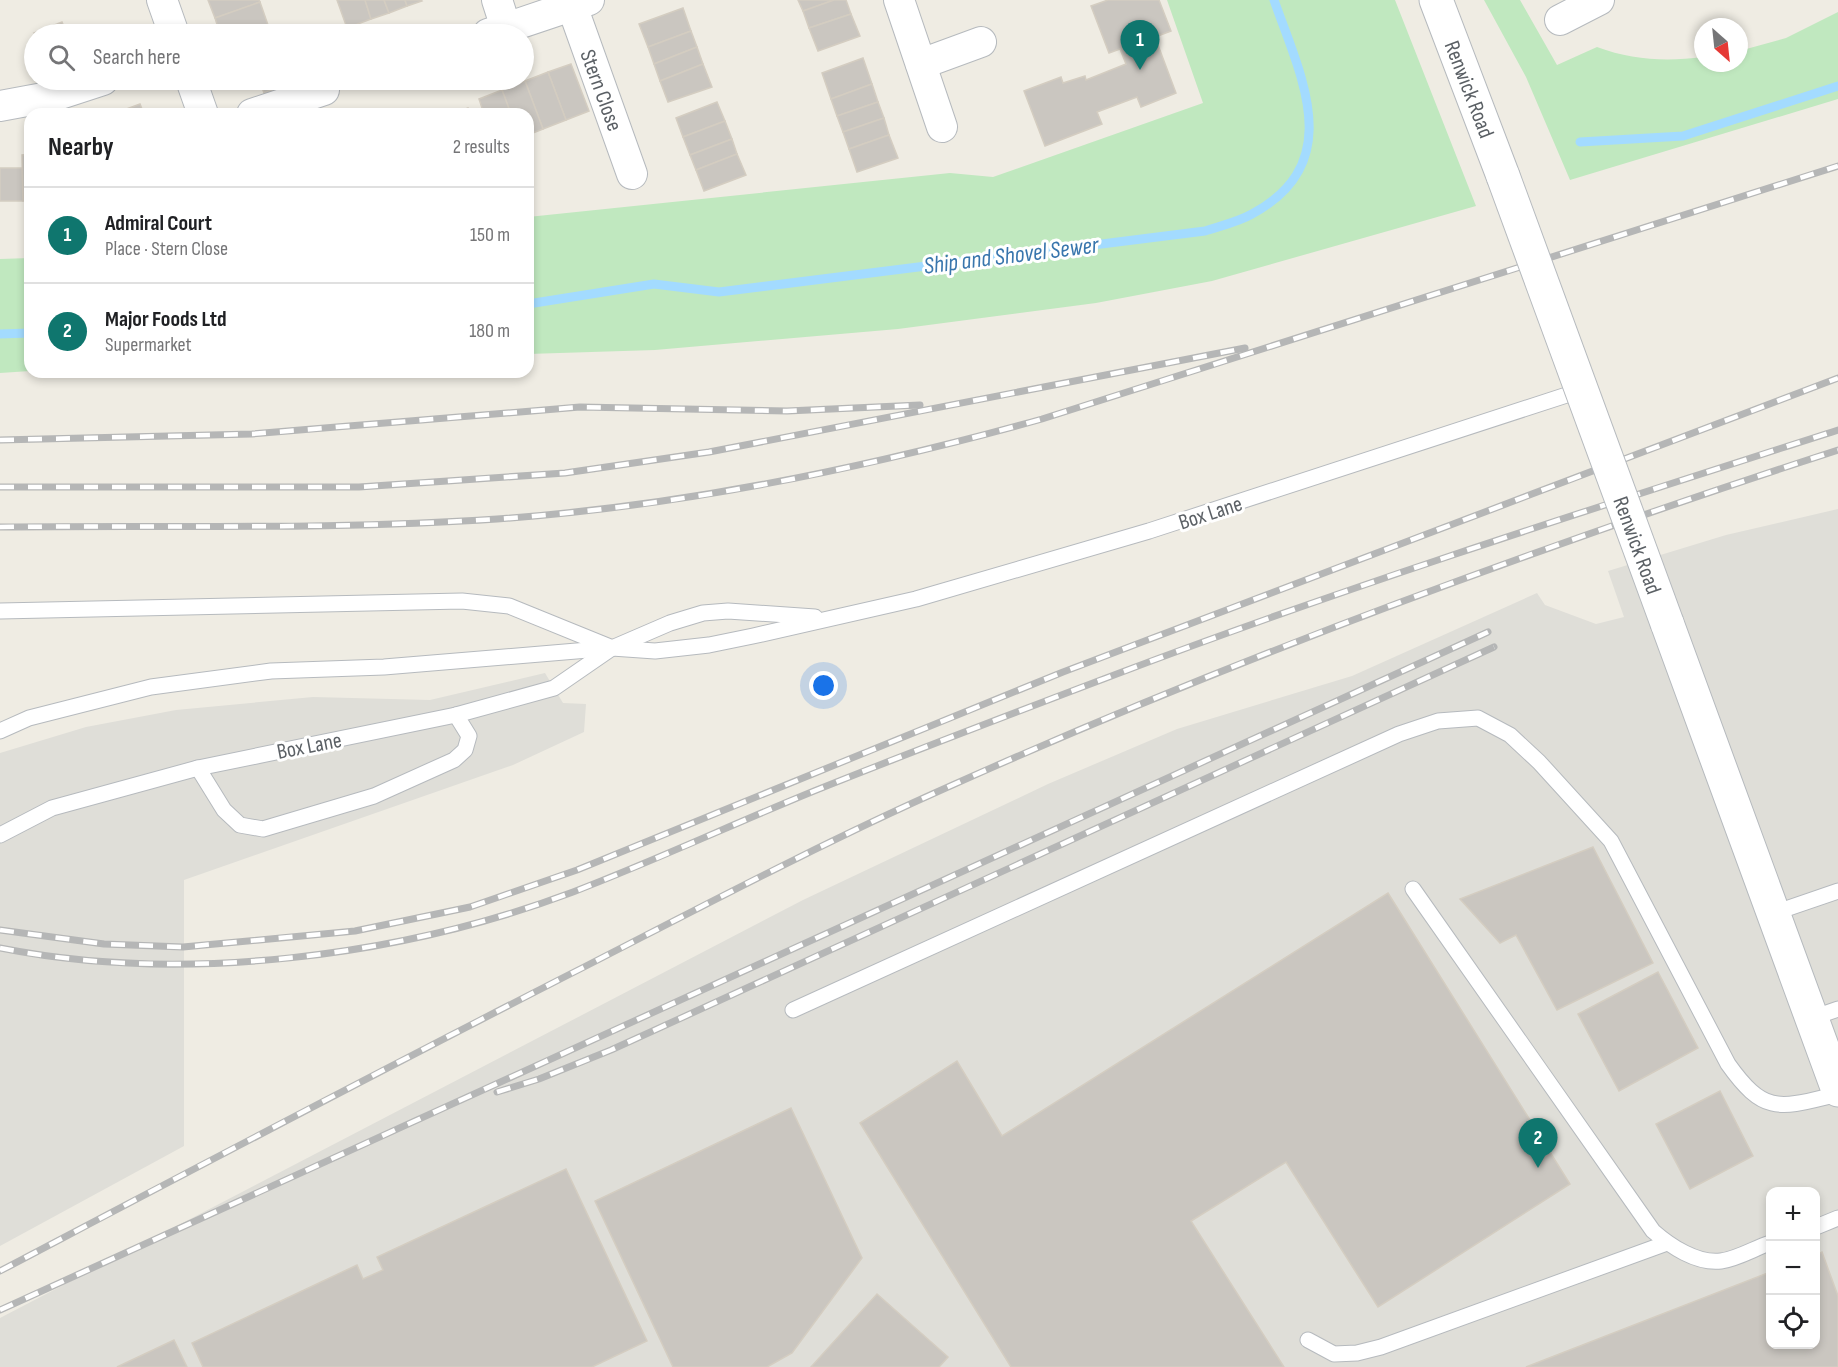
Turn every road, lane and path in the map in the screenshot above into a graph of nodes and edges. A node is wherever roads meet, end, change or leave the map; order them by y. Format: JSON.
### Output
{"nodes":[{"id":1,"x":162,"y":0,"type":"edge"},
{"id":2,"x":497,"y":0,"type":"edge"},
{"id":3,"x":899,"y":0,"type":"edge"},
{"id":4,"x":1436,"y":0,"type":"edge"},
{"id":5,"x":1599,"y":0,"type":"edge"},
{"id":6,"x":580,"y":3,"type":"edge"},
{"id":7,"x":1560,"y":20,"type":"dead end"},
{"id":8,"x":170,"y":24,"type":"edge"},
{"id":9,"x":497,"y":24,"type":"edge"},
{"id":10,"x":518,"y":24,"type":"edge"},
{"id":11,"x":981,"y":42,"type":"dead end"},
{"id":12,"x":921,"y":64,"type":"junction"},
{"id":13,"x":72,"y":90,"type":"edge"},
{"id":14,"x":195,"y":90,"type":"edge"},
{"id":15,"x":324,"y":90,"type":"dead end"},
{"id":16,"x":0,"y":106,"type":"edge"},
{"id":17,"x":201,"y":108,"type":"edge"},
{"id":18,"x":270,"y":108,"type":"edge"},
{"id":19,"x":942,"y":127,"type":"dead end"},
{"id":20,"x":632,"y":174,"type":"dead end"},
{"id":21,"x":1582,"y":390,"type":"junction"},
{"id":22,"x":0,"y":611,"type":"edge"},
{"id":23,"x":833,"y":618,"type":"junction"},
{"id":24,"x":612,"y":648,"type":"junction"},
{"id":25,"x":456,"y":715,"type":"junction"},
{"id":26,"x":0,"y":731,"type":"edge"},
{"id":27,"x":198,"y":768,"type":"junction"},
{"id":28,"x":0,"y":835,"type":"edge"},
{"id":29,"x":1413,"y":889,"type":"dead end"},
{"id":30,"x":1838,"y":891,"type":"edge"},
{"id":31,"x":1774,"y":914,"type":"junction"},
{"id":32,"x":793,"y":1010,"type":"dead end"},
{"id":33,"x":1825,"y":1013,"type":"edge"},
{"id":34,"x":1838,"y":1092,"type":"edge"},
{"id":35,"x":1838,"y":1218,"type":"edge"},
{"id":36,"x":1820,"y":1225,"type":"edge"},
{"id":37,"x":1667,"y":1243,"type":"junction"},
{"id":38,"x":1766,"y":1244,"type":"edge"},
{"id":39,"x":1308,"y":1340,"type":"dead end"}],
"edges":[{"from":1,"to":8,"type":"street"},
{"from":2,"to":9,"type":"street","name":"Stern Close"},
{"from":3,"to":12,"type":"street"},
{"from":4,"to":21,"type":"street","name":"Renwick Road","bridge":true},
{"from":5,"to":7,"type":"street"},
{"from":6,"to":10,"type":"street","name":"Stern Close"},
{"from":6,"to":20,"type":"street","name":"Stern Close"},
{"from":11,"to":12,"type":"street"},
{"from":12,"to":19,"type":"street"},
{"from":13,"to":16,"type":"street"},
{"from":14,"to":17,"type":"street"},
{"from":15,"to":18,"type":"street"},
{"from":21,"to":23,"type":"lane","name":"Box Lane"},
{"from":21,"to":31,"type":"street","name":"Renwick Road","bridge":true},
{"from":22,"to":24,"type":"lane"},
{"from":23,"to":24,"type":"lane","name":"Box Lane"},
{"from":23,"to":24,"type":"lane","name":"Box Lane"},
{"from":24,"to":25,"type":"lane","name":"Box Lane"},
{"from":24,"to":26,"type":"lane"},
{"from":25,"to":27,"type":"lane","name":"Box Lane"},
{"from":25,"to":27,"type":"lane"},
{"from":27,"to":28,"type":"lane","name":"Box Lane"},
{"from":29,"to":37,"type":"lane"},
{"from":30,"to":31,"type":"lane"},
{"from":31,"to":33,"type":"street","name":"Renwick Road"},
{"from":32,"to":34,"type":"lane"},
{"from":33,"to":34,"type":"street","name":"Renwick Road"},
{"from":35,"to":36,"type":"lane"},
{"from":37,"to":38,"type":"lane"},
{"from":37,"to":39,"type":"lane"}]}
